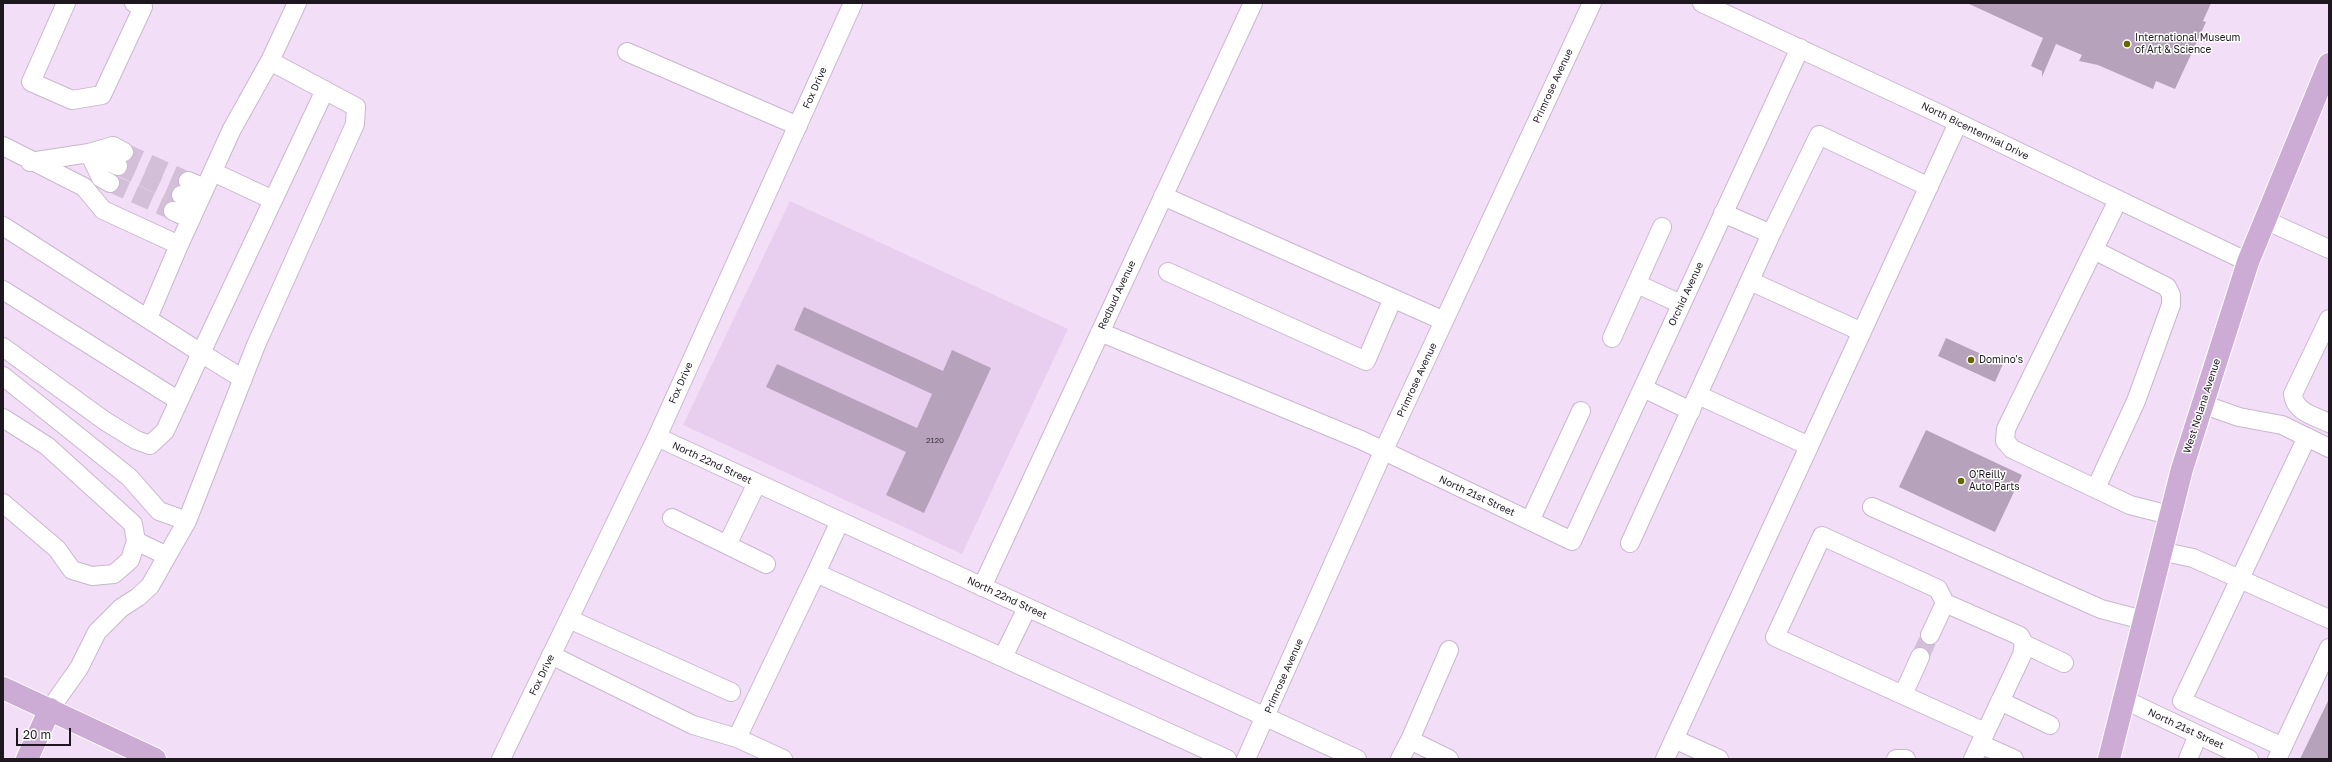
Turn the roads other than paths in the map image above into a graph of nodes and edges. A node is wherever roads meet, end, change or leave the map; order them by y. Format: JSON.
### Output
{"nodes":[{"id":1,"x":66,"y":3,"type":"edge"},
{"id":2,"x":134,"y":3,"type":"edge"},
{"id":3,"x":297,"y":3,"type":"edge"},
{"id":4,"x":853,"y":3,"type":"edge"},
{"id":5,"x":1253,"y":3,"type":"edge"},
{"id":6,"x":1592,"y":3,"type":"edge"},
{"id":7,"x":1702,"y":3,"type":"edge"},
{"id":8,"x":1800,"y":48,"type":"junction"},
{"id":9,"x":627,"y":52,"type":"dead end"},
{"id":10,"x":270,"y":61,"type":"junction"},
{"id":11,"x":2329,"y":64,"type":"edge"},
{"id":12,"x":325,"y":90,"type":"junction"},
{"id":13,"x":1958,"y":123,"type":"junction"},
{"id":14,"x":798,"y":126,"type":"junction"},
{"id":15,"x":3,"y":146,"type":"edge"},
{"id":16,"x":89,"y":153,"type":"junction"},
{"id":17,"x":121,"y":159,"type":"tunnel mouth"},
{"id":18,"x":30,"y":162,"type":"junction"},
{"id":19,"x":213,"y":172,"type":"junction"},
{"id":20,"x":110,"y":183,"type":"tunnel mouth"},
{"id":21,"x":1929,"y":187,"type":"junction"},
{"id":22,"x":1163,"y":196,"type":"junction"},
{"id":23,"x":273,"y":200,"type":"junction"},
{"id":24,"x":2118,"y":200,"type":"junction"},
{"id":25,"x":198,"y":203,"type":"junction"},
{"id":26,"x":1723,"y":213,"type":"junction"},
{"id":27,"x":2265,"y":220,"type":"junction"},
{"id":28,"x":3,"y":226,"type":"edge"},
{"id":29,"x":1662,"y":228,"type":"dead end"},
{"id":30,"x":1771,"y":234,"type":"junction"},
{"id":31,"x":179,"y":245,"type":"junction"},
{"id":32,"x":2329,"y":249,"type":"edge"},
{"id":33,"x":2094,"y":250,"type":"junction"},
{"id":34,"x":2248,"y":262,"type":"junction"},
{"id":35,"x":1168,"y":272,"type":"dead end"},
{"id":36,"x":1750,"y":281,"type":"junction"},
{"id":37,"x":1637,"y":284,"type":"junction"},
{"id":38,"x":3,"y":290,"type":"edge"},
{"id":39,"x":1393,"y":298,"type":"junction"},
{"id":40,"x":1681,"y":304,"type":"junction"},
{"id":41,"x":148,"y":318,"type":"junction"},
{"id":42,"x":2329,"y":319,"type":"edge"},
{"id":43,"x":1444,"y":321,"type":"junction"},
{"id":44,"x":1100,"y":332,"type":"junction"},
{"id":45,"x":1862,"y":332,"type":"junction"},
{"id":46,"x":1612,"y":338,"type":"dead end"},
{"id":47,"x":3,"y":347,"type":"edge"},
{"id":48,"x":201,"y":353,"type":"junction"},
{"id":49,"x":3,"y":376,"type":"edge"},
{"id":50,"x":243,"y":379,"type":"junction"},
{"id":51,"x":1643,"y":388,"type":"junction"},
{"id":52,"x":1698,"y":395,"type":"junction"},
{"id":53,"x":179,"y":401,"type":"junction"},
{"id":54,"x":2202,"y":404,"type":"junction"},
{"id":55,"x":1691,"y":411,"type":"junction"},
{"id":56,"x":1581,"y":412,"type":"dead end"},
{"id":57,"x":3,"y":418,"type":"edge"},
{"id":58,"x":2329,"y":423,"type":"edge"},
{"id":59,"x":657,"y":437,"type":"junction"},
{"id":60,"x":2307,"y":437,"type":"junction"},
{"id":61,"x":1809,"y":446,"type":"junction"},
{"id":62,"x":2329,"y":448,"type":"edge"},
{"id":63,"x":1383,"y":452,"type":"junction"},
{"id":64,"x":757,"y":483,"type":"junction"},
{"id":65,"x":2096,"y":488,"type":"junction"},
{"id":66,"x":3,"y":503,"type":"edge"},
{"id":67,"x":1872,"y":507,"type":"dead end"},
{"id":68,"x":2169,"y":516,"type":"junction"},
{"id":69,"x":672,"y":518,"type":"dead end"},
{"id":70,"x":187,"y":521,"type":"junction"},
{"id":71,"x":1530,"y":521,"type":"junction"},
{"id":72,"x":840,"y":522,"type":"junction"},
{"id":73,"x":136,"y":541,"type":"junction"},
{"id":74,"x":1572,"y":541,"type":"joint"},
{"id":75,"x":1630,"y":543,"type":"dead end"},
{"id":76,"x":727,"y":545,"type":"junction"},
{"id":77,"x":2160,"y":551,"type":"junction"},
{"id":78,"x":167,"y":556,"type":"junction"},
{"id":79,"x":766,"y":564,"type":"dead end"},
{"id":80,"x":816,"y":573,"type":"junction"},
{"id":81,"x":2240,"y":579,"type":"junction"},
{"id":82,"x":982,"y":587,"type":"junction"},
{"id":83,"x":1945,"y":603,"type":"junction"},
{"id":84,"x":1027,"y":608,"type":"junction"},
{"id":85,"x":569,"y":618,"type":"junction"},
{"id":86,"x":2329,"y":619,"type":"edge"},
{"id":87,"x":2143,"y":620,"type":"junction"},
{"id":88,"x":1930,"y":635,"type":"tunnel mouth"},
{"id":89,"x":2024,"y":644,"type":"junction"},
{"id":90,"x":2329,"y":648,"type":"edge"},
{"id":91,"x":1449,"y":650,"type":"dead end"},
{"id":92,"x":551,"y":655,"type":"junction"},
{"id":93,"x":1003,"y":657,"type":"junction"},
{"id":94,"x":1920,"y":657,"type":"tunnel mouth"},
{"id":95,"x":2064,"y":663,"type":"dead end"},
{"id":96,"x":3,"y":688,"type":"edge"},
{"id":97,"x":731,"y":692,"type":"dead end"},
{"id":98,"x":1903,"y":695,"type":"junction"},
{"id":99,"x":2123,"y":699,"type":"junction"},
{"id":100,"x":2000,"y":701,"type":"junction"},
{"id":101,"x":50,"y":709,"type":"junction"},
{"id":102,"x":1266,"y":717,"type":"junction"},
{"id":103,"x":2050,"y":724,"type":"dead end"},
{"id":104,"x":2198,"y":735,"type":"junction"},
{"id":105,"x":737,"y":738,"type":"junction"},
{"id":106,"x":1674,"y":738,"type":"junction"},
{"id":107,"x":1410,"y":740,"type":"junction"},
{"id":108,"x":1979,"y":745,"type":"edge"},
{"id":109,"x":2280,"y":753,"type":"edge"},
{"id":110,"x":1202,"y":754,"type":"edge"},
{"id":111,"x":1698,"y":755,"type":"edge"},
{"id":112,"x":27,"y":759,"type":"edge"},
{"id":113,"x":155,"y":759,"type":"edge"},
{"id":114,"x":501,"y":759,"type":"edge"},
{"id":115,"x":783,"y":759,"type":"edge"},
{"id":116,"x":1227,"y":759,"type":"edge"},
{"id":117,"x":1246,"y":759,"type":"edge"},
{"id":118,"x":1357,"y":759,"type":"edge"},
{"id":119,"x":1400,"y":759,"type":"edge"},
{"id":120,"x":1449,"y":759,"type":"edge"},
{"id":121,"x":1664,"y":759,"type":"edge"},
{"id":122,"x":1719,"y":759,"type":"edge"},
{"id":123,"x":1896,"y":759,"type":"edge"},
{"id":124,"x":1906,"y":759,"type":"edge"},
{"id":125,"x":2014,"y":759,"type":"edge"},
{"id":126,"x":2109,"y":759,"type":"edge"},
{"id":127,"x":2188,"y":759,"type":"edge"},
{"id":128,"x":2249,"y":759,"type":"edge"}],
"edges":[{"from":1,"to":2,"type":"street"},
{"from":3,"to":10,"type":"street"},
{"from":4,"to":14,"type":"street","name":"Fox Drive"},
{"from":5,"to":22,"type":"street","name":"Redbud Avenue"},
{"from":6,"to":43,"type":"street","name":"Primrose Avenue"},
{"from":7,"to":8,"type":"street","name":"North Bicentennial Drive"},
{"from":8,"to":13,"type":"street","name":"North Bicentennial Drive"},
{"from":8,"to":26,"type":"street","name":"Orchid Avenue"},
{"from":9,"to":14,"type":"street"},
{"from":10,"to":12,"type":"street"},
{"from":10,"to":19,"type":"street"},
{"from":11,"to":27,"type":"main road","name":"West Nolana Avenue"},
{"from":12,"to":23,"type":"street"},
{"from":12,"to":50,"type":"street"},
{"from":13,"to":21,"type":"street"},
{"from":13,"to":24,"type":"street","name":"North Bicentennial Drive"},
{"from":14,"to":59,"type":"street","name":"Fox Drive"},
{"from":15,"to":18,"type":"street"},
{"from":16,"to":17,"type":"street"},
{"from":16,"to":18,"type":"street"},
{"from":16,"to":20,"type":"street"},
{"from":18,"to":31,"type":"street"},
{"from":19,"to":23,"type":"street"},
{"from":19,"to":25,"type":"street"},
{"from":21,"to":30,"type":"street"},
{"from":21,"to":45,"type":"street"},
{"from":22,"to":39,"type":"street"},
{"from":22,"to":44,"type":"street","name":"Redbud Avenue"},
{"from":23,"to":48,"type":"street"},
{"from":24,"to":33,"type":"street"},
{"from":24,"to":34,"type":"street","name":"North Bicentennial Drive"},
{"from":25,"to":25,"type":"street"},
{"from":25,"to":31,"type":"street"},
{"from":26,"to":30,"type":"street"},
{"from":26,"to":40,"type":"street","name":"Orchid Avenue"},
{"from":27,"to":32,"type":"street"},
{"from":27,"to":34,"type":"main road","name":"West Nolana Avenue"},
{"from":28,"to":41,"type":"street"},
{"from":29,"to":37,"type":"street"},
{"from":30,"to":36,"type":"street"},
{"from":31,"to":41,"type":"street"},
{"from":33,"to":65,"type":"street"},
{"from":33,"to":65,"type":"street"},
{"from":34,"to":54,"type":"main road","name":"West Nolana Avenue"},
{"from":35,"to":39,"type":"street"},
{"from":36,"to":45,"type":"street"},
{"from":36,"to":52,"type":"street"},
{"from":37,"to":40,"type":"street"},
{"from":37,"to":46,"type":"street"},
{"from":38,"to":53,"type":"street"},
{"from":39,"to":43,"type":"street"},
{"from":40,"to":51,"type":"street","name":"Orchid Avenue"},
{"from":41,"to":48,"type":"street"},
{"from":42,"to":58,"type":"street"},
{"from":43,"to":63,"type":"street","name":"Primrose Avenue"},
{"from":44,"to":63,"type":"street","name":"North 21st Street"},
{"from":44,"to":82,"type":"street","name":"Redbud Avenue"},
{"from":45,"to":61,"type":"street"},
{"from":47,"to":53,"type":"street"},
{"from":48,"to":50,"type":"street"},
{"from":48,"to":53,"type":"street"},
{"from":49,"to":70,"type":"street"},
{"from":50,"to":70,"type":"street"},
{"from":51,"to":55,"type":"street"},
{"from":51,"to":74,"type":"street","name":"Orchid Avenue"},
{"from":52,"to":55,"type":"street"},
{"from":52,"to":61,"type":"street"},
{"from":54,"to":60,"type":"street"},
{"from":54,"to":68,"type":"main road","name":"West Nolana Avenue"},
{"from":55,"to":75,"type":"street"},
{"from":56,"to":71,"type":"street"},
{"from":57,"to":73,"type":"street"},
{"from":59,"to":64,"type":"street","name":"North 22nd Street"},
{"from":59,"to":85,"type":"street","name":"Fox Drive"},
{"from":60,"to":62,"type":"street"},
{"from":60,"to":81,"type":"street"},
{"from":61,"to":106,"type":"street"},
{"from":63,"to":71,"type":"street","name":"North 21st Street"},
{"from":63,"to":102,"type":"street","name":"Primrose Avenue"},
{"from":64,"to":72,"type":"street","name":"North 22nd Street"},
{"from":64,"to":76,"type":"street"},
{"from":65,"to":68,"type":"street"},
{"from":66,"to":73,"type":"street"},
{"from":67,"to":87,"type":"street"},
{"from":68,"to":77,"type":"main road","name":"West Nolana Avenue"},
{"from":69,"to":76,"type":"street"},
{"from":70,"to":78,"type":"street"},
{"from":71,"to":74,"type":"street","name":"North 21st Street"},
{"from":72,"to":80,"type":"street"},
{"from":72,"to":82,"type":"street","name":"North 22nd Street"},
{"from":73,"to":78,"type":"street"},
{"from":76,"to":79,"type":"street"},
{"from":77,"to":81,"type":"street"},
{"from":77,"to":87,"type":"main road","name":"West Nolana Avenue"},
{"from":78,"to":101,"type":"street"},
{"from":80,"to":93,"type":"street"},
{"from":80,"to":105,"type":"street"},
{"from":81,"to":86,"type":"street"},
{"from":81,"to":109,"type":"street"},
{"from":82,"to":84,"type":"street","name":"North 22nd Street"},
{"from":83,"to":88,"type":"street"},
{"from":83,"to":89,"type":"street"},
{"from":83,"to":98,"type":"street"},
{"from":84,"to":93,"type":"street"},
{"from":84,"to":102,"type":"street","name":"North 22nd Street"},
{"from":85,"to":92,"type":"street","name":"Fox Drive"},
{"from":85,"to":97,"type":"street"},
{"from":87,"to":99,"type":"main road","name":"West Nolana Avenue"},
{"from":89,"to":95,"type":"street"},
{"from":89,"to":100,"type":"street"},
{"from":90,"to":109,"type":"street"},
{"from":91,"to":107,"type":"street"},
{"from":92,"to":105,"type":"street"},
{"from":92,"to":114,"type":"street","name":"Fox Drive"},
{"from":93,"to":110,"type":"street"},
{"from":94,"to":98,"type":"street"},
{"from":96,"to":101,"type":"main road"},
{"from":98,"to":108,"type":"street"},
{"from":99,"to":104,"type":"street","name":"North 21st Street"},
{"from":99,"to":126,"type":"main road","name":"West Nolana Avenue"},
{"from":100,"to":103,"type":"street"},
{"from":100,"to":108,"type":"street"},
{"from":101,"to":112,"type":"main road"},
{"from":101,"to":113,"type":"main road"},
{"from":102,"to":117,"type":"street","name":"Primrose Avenue"},
{"from":102,"to":118,"type":"street","name":"North 22nd Street"},
{"from":104,"to":127,"type":"street"},
{"from":104,"to":128,"type":"street","name":"North 21st Street"},
{"from":105,"to":115,"type":"street"},
{"from":106,"to":111,"type":"street"},
{"from":106,"to":121,"type":"street"},
{"from":107,"to":119,"type":"street"},
{"from":107,"to":120,"type":"street"},
{"from":108,"to":125,"type":"street"},
{"from":110,"to":116,"type":"street"},
{"from":111,"to":122,"type":"street"},
{"from":123,"to":124,"type":"street"}]}
